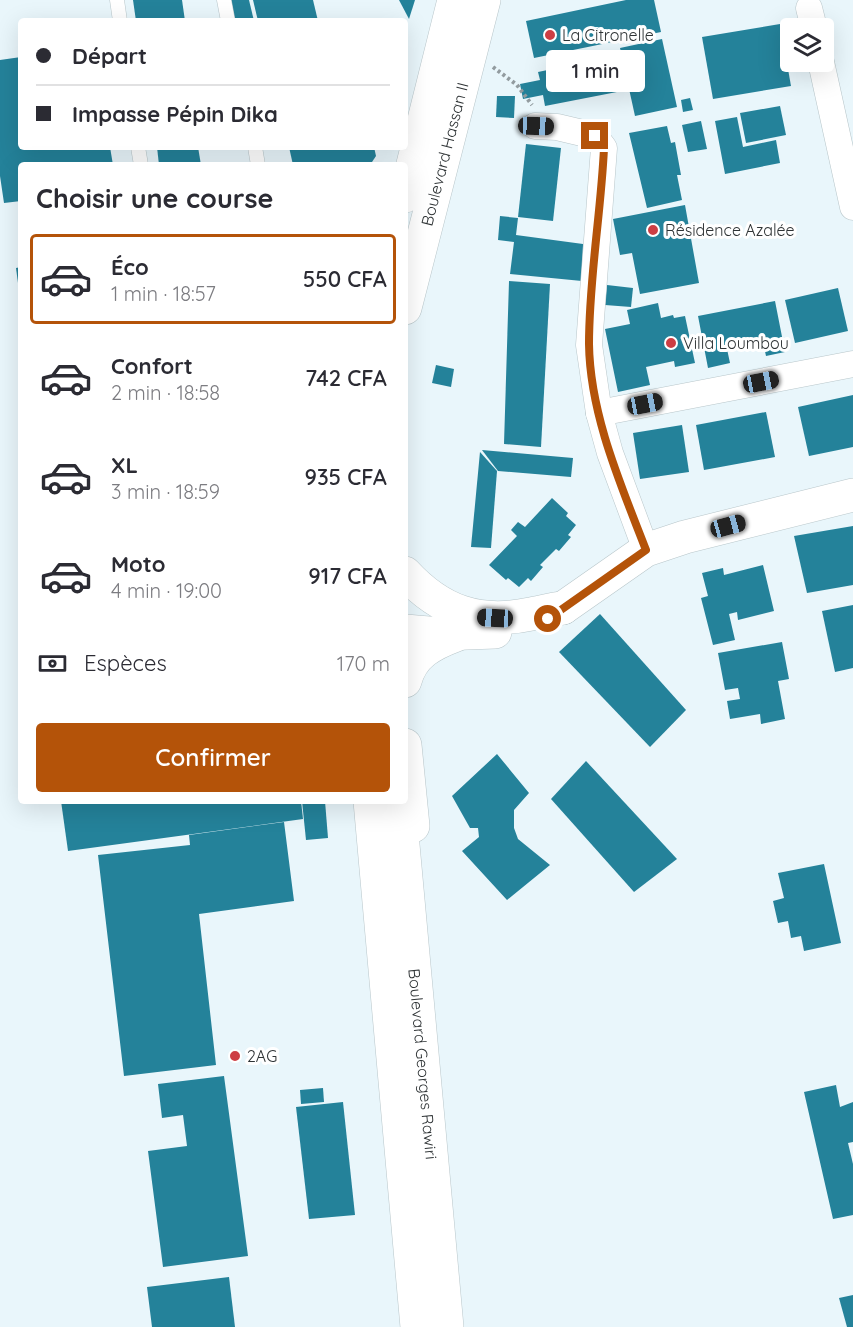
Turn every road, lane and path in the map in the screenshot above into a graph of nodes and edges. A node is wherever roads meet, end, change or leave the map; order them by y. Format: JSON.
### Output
{"nodes":[{"id":1,"x":117,"y":0,"type":"edge"},
{"id":2,"x":224,"y":0,"type":"edge"},
{"id":3,"x":454,"y":0,"type":"edge"},
{"id":4,"x":484,"y":0,"type":"edge"},
{"id":5,"x":120,"y":18,"type":"edge"},
{"id":6,"x":227,"y":18,"type":"edge"},
{"id":7,"x":492,"y":67,"type":"dead end"},
{"id":8,"x":823,"y":72,"type":"edge"},
{"id":9,"x":536,"y":126,"type":"joint"},
{"id":10,"x":408,"y":184,"type":"edge"},
{"id":11,"x":853,"y":207,"type":"edge"},
{"id":12,"x":408,"y":296,"type":"edge"},
{"id":13,"x":853,"y":364,"type":"edge"},
{"id":14,"x":599,"y":413,"type":"junction"},
{"id":15,"x":853,"y":495,"type":"edge"},
{"id":16,"x":646,"y":550,"type":"junction"},
{"id":17,"x":408,"y":576,"type":"edge"},
{"id":18,"x":563,"y":608,"type":"junction"},
{"id":19,"x":408,"y":631,"type":"edge"},
{"id":20,"x":462,"y":633,"type":"junction"},
{"id":21,"x":408,"y":670,"type":"edge"},
{"id":22,"x":408,"y":773,"type":"edge"},
{"id":23,"x":370,"y":804,"type":"edge"},
{"id":24,"x":399,"y":804,"type":"edge"},
{"id":25,"x":412,"y":954,"type":"junction"},
{"id":26,"x":417,"y":1327,"type":"edge"},
{"id":27,"x":447,"y":1327,"type":"edge"}],
"edges":[{"from":1,"to":5,"type":"lane"},
{"from":2,"to":6,"type":"lane"},
{"from":3,"to":10,"type":"main road","name":"Boulevard Hassan II"},
{"from":4,"to":12,"type":"main road","name":"Boulevard Hassan II"},
{"from":7,"to":9,"type":"path"},
{"from":8,"to":11,"type":"street"},
{"from":9,"to":14,"type":"street"},
{"from":13,"to":14,"type":"street"},
{"from":14,"to":16,"type":"street"},
{"from":15,"to":16,"type":"main road"},
{"from":16,"to":18,"type":"main road"},
{"from":17,"to":18,"type":"main road"},
{"from":18,"to":20,"type":"main road"},
{"from":19,"to":20,"type":"main road"},
{"from":20,"to":21,"type":"main road"},
{"from":22,"to":25,"type":"main road"},
{"from":23,"to":26,"type":"main road","name":"Boulevard Georges Rawiri"},
{"from":24,"to":25,"type":"main road","name":"Boulevard Georges Rawiri"},
{"from":25,"to":27,"type":"main road","name":"Boulevard Georges Rawiri"}]}
